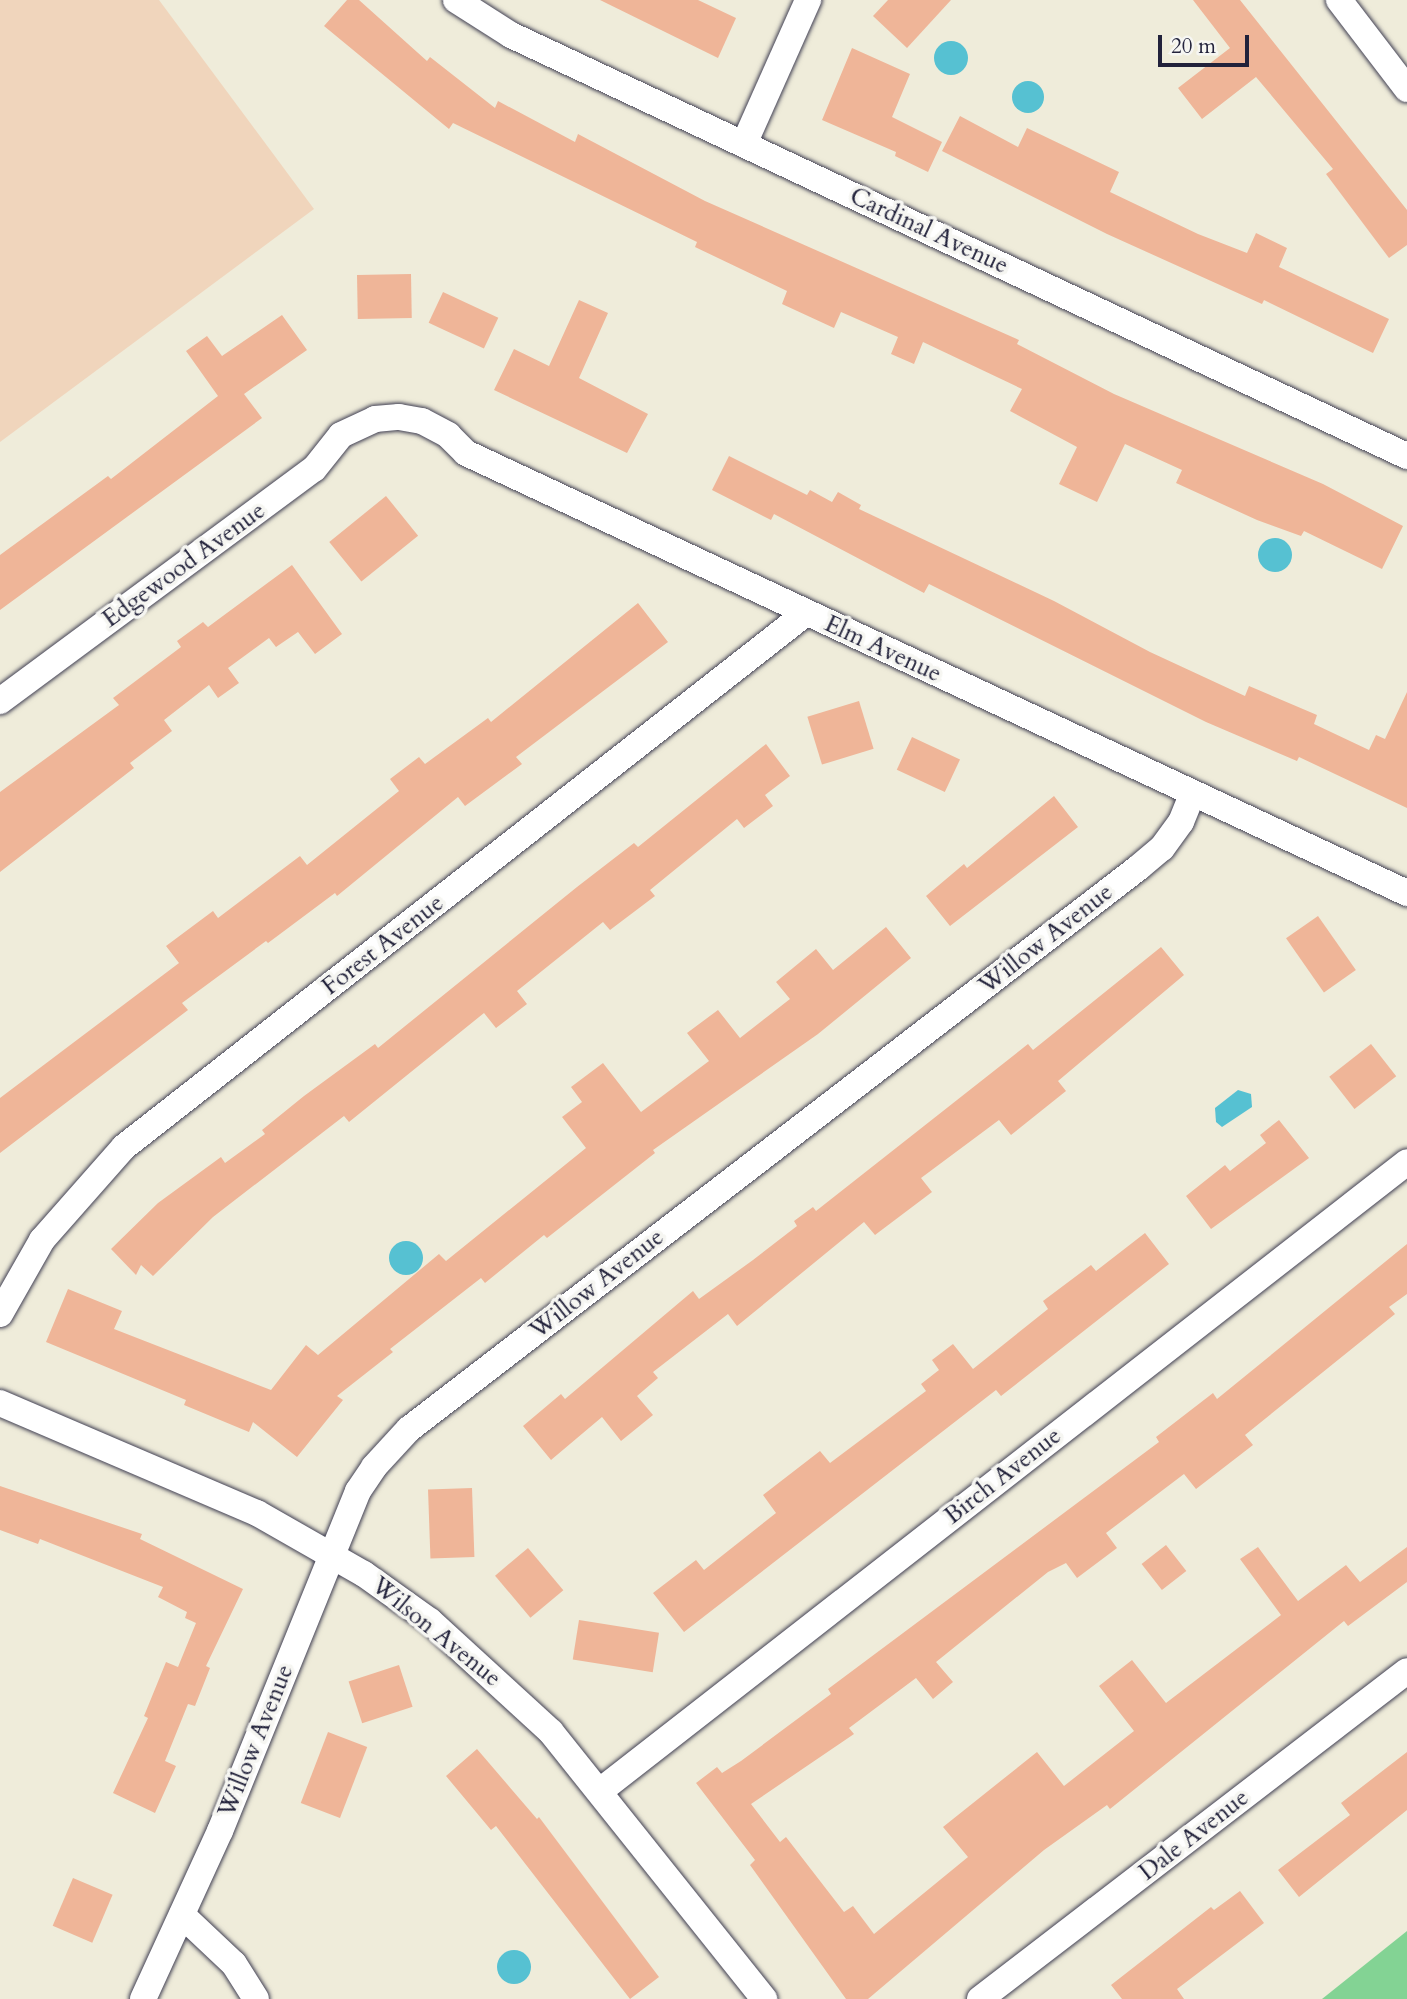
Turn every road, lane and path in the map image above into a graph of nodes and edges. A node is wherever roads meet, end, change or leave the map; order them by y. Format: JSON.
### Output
{"nodes":[{"id":1,"x":456,"y":0,"type":"edge"},
{"id":2,"x":808,"y":0,"type":"edge"},
{"id":3,"x":1339,"y":0,"type":"edge"},
{"id":4,"x":1407,"y":89,"type":"edge"},
{"id":5,"x":744,"y":144,"type":"junction"},
{"id":6,"x":361,"y":424,"type":"joint"},
{"id":7,"x":1407,"y":456,"type":"edge"},
{"id":8,"x":806,"y":613,"type":"junction"},
{"id":9,"x":0,"y":701,"type":"edge"},
{"id":10,"x":1193,"y":793,"type":"junction"},
{"id":11,"x":1407,"y":893,"type":"edge"},
{"id":12,"x":1407,"y":1161,"type":"edge"},
{"id":13,"x":0,"y":1314,"type":"edge"},
{"id":14,"x":0,"y":1403,"type":"edge"},
{"id":15,"x":332,"y":1554,"type":"junction"},
{"id":16,"x":1407,"y":1671,"type":"edge"},
{"id":17,"x":600,"y":1791,"type":"junction"},
{"id":18,"x":182,"y":1915,"type":"junction"},
{"id":19,"x":143,"y":1999,"type":"edge"},
{"id":20,"x":256,"y":1999,"type":"edge"},
{"id":21,"x":764,"y":1999,"type":"edge"},
{"id":22,"x":980,"y":1999,"type":"edge"}],
"edges":[{"from":1,"to":5,"type":"street","name":"Cardinal Avenue"},
{"from":2,"to":5,"type":"street"},
{"from":3,"to":4,"type":"street"},
{"from":5,"to":7,"type":"street","name":"Cardinal Avenue"},
{"from":6,"to":8,"type":"street","name":"Elm Avenue"},
{"from":6,"to":9,"type":"street","name":"Edgewood Avenue"},
{"from":8,"to":10,"type":"street","name":"Elm Avenue"},
{"from":8,"to":13,"type":"street","name":"Forest Avenue"},
{"from":10,"to":11,"type":"street","name":"Elm Avenue"},
{"from":10,"to":15,"type":"street","name":"Willow Avenue"},
{"from":12,"to":17,"type":"street","name":"Birch Avenue"},
{"from":14,"to":15,"type":"street","name":"Wilson Avenue"},
{"from":15,"to":17,"type":"street","name":"Wilson Avenue"},
{"from":15,"to":18,"type":"street","name":"Willow Avenue"},
{"from":16,"to":22,"type":"street","name":"Dale Avenue"},
{"from":17,"to":21,"type":"street","name":"Wilson Avenue"},
{"from":18,"to":19,"type":"street","name":"Willow Avenue"},
{"from":18,"to":20,"type":"street"}]}
